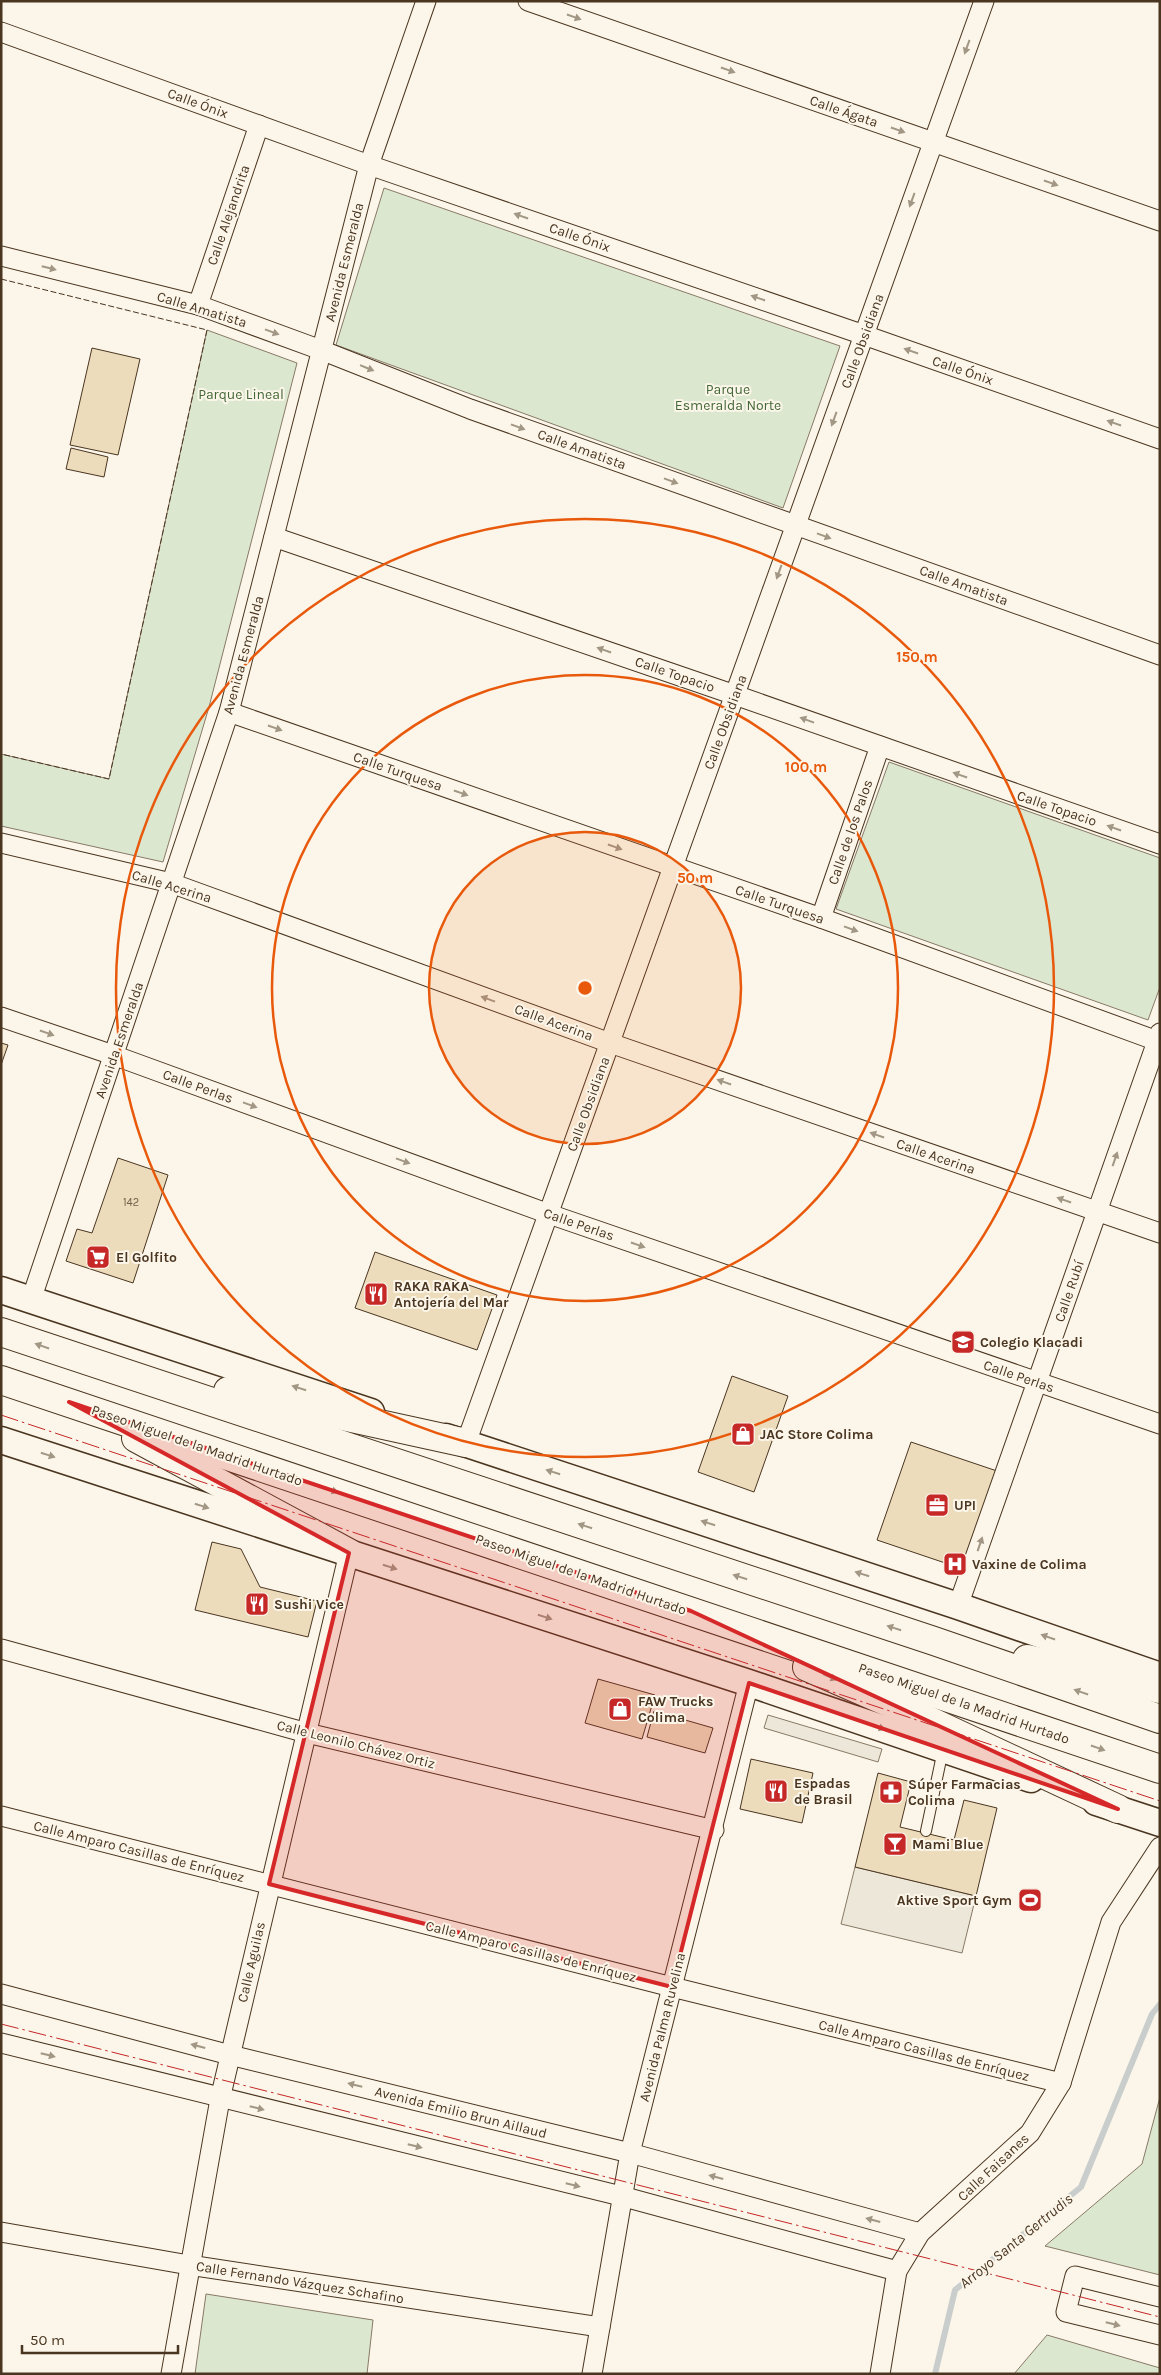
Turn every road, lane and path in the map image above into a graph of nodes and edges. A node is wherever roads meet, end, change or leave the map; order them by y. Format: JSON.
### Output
{"nodes":[{"id":1,"x":426,"y":1,"type":"edge"},
{"id":2,"x":528,"y":1,"type":"edge"},
{"id":3,"x":984,"y":1,"type":"edge"},
{"id":4,"x":1,"y":32,"type":"edge"},
{"id":5,"x":259,"y":125,"type":"junction"},
{"id":6,"x":933,"y":142,"type":"junction"},
{"id":7,"x":369,"y":165,"type":"junction"},
{"id":8,"x":1160,"y":220,"type":"edge"},
{"id":9,"x":1,"y":256,"type":"edge"},
{"id":10,"x":198,"y":305,"type":"junction"},
{"id":11,"x":864,"y":335,"type":"junction"},
{"id":12,"x":321,"y":350,"type":"junction"},
{"id":13,"x":1160,"y":439,"type":"edge"},
{"id":14,"x":796,"y":526,"type":"junction"},
{"id":15,"x":274,"y":537,"type":"junction"},
{"id":16,"x":1160,"y":655,"type":"edge"},
{"id":17,"x":735,"y":695,"type":"junction"},
{"id":18,"x":229,"y":712,"type":"junction"},
{"id":19,"x":880,"y":746,"type":"junction"},
{"id":20,"x":1,"y":843,"type":"edge"},
{"id":21,"x":1160,"y":844,"type":"edge"},
{"id":22,"x":673,"y":868,"type":"junction"},
{"id":23,"x":171,"y":883,"type":"junction"},
{"id":24,"x":821,"y":918,"type":"junction"},
{"id":25,"x":1,"y":1017,"type":"edge"},
{"id":26,"x":1159,"y":1039,"type":"edge"},
{"id":27,"x":610,"y":1043,"type":"junction"},
{"id":28,"x":113,"y":1055,"type":"junction"},
{"id":29,"x":1097,"y":1211,"type":"junction"},
{"id":30,"x":549,"y":1214,"type":"junction"},
{"id":31,"x":1160,"y":1233,"type":"edge"},
{"id":32,"x":1,"y":1290,"type":"edge"},
{"id":33,"x":31,"y":1300,"type":"junction"},
{"id":34,"x":1,"y":1332,"type":"edge"},
{"id":35,"x":83,"y":1359,"type":"junction"},
{"id":36,"x":1,"y":1380,"type":"edge"},
{"id":37,"x":1037,"y":1382,"type":"junction"},
{"id":38,"x":69,"y":1402,"type":"junction"},
{"id":39,"x":1160,"y":1424,"type":"edge"},
{"id":40,"x":1,"y":1440,"type":"edge"},
{"id":41,"x":466,"y":1443,"type":"junction"},
{"id":42,"x":349,"y":1553,"type":"junction"},
{"id":43,"x":958,"y":1606,"type":"junction"},
{"id":44,"x":691,"y":1611,"type":"junction"},
{"id":45,"x":934,"y":1641,"type":"junction"},
{"id":46,"x":1,"y":1649,"type":"edge"},
{"id":47,"x":1160,"y":1676,"type":"edge"},
{"id":48,"x":749,"y":1683,"type":"junction"},
{"id":49,"x":1160,"y":1689,"type":"edge"},
{"id":50,"x":1160,"y":1720,"type":"edge"},
{"id":51,"x":306,"y":1733,"type":"junction"},
{"id":52,"x":943,"y":1750,"type":"junction"},
{"id":53,"x":1160,"y":1769,"type":"edge"},
{"id":54,"x":1118,"y":1809,"type":"junction"},
{"id":55,"x":1,"y":1816,"type":"edge"},
{"id":56,"x":1160,"y":1823,"type":"edge"},
{"id":57,"x":714,"y":1830,"type":"junction"},
{"id":58,"x":926,"y":1831,"type":"dead end"},
{"id":59,"x":1160,"y":1847,"type":"edge"},
{"id":60,"x":269,"y":1884,"type":"junction"},
{"id":61,"x":672,"y":1987,"type":"junction"},
{"id":62,"x":1,"y":1994,"type":"edge"},
{"id":63,"x":1,"y":2043,"type":"edge"},
{"id":64,"x":230,"y":2055,"type":"junction"},
{"id":65,"x":1061,"y":2084,"type":"junction"},
{"id":66,"x":220,"y":2099,"type":"junction"},
{"id":67,"x":630,"y":2153,"type":"junction"},
{"id":68,"x":621,"y":2196,"type":"junction"},
{"id":69,"x":1,"y":2232,"type":"edge"},
{"id":70,"x":920,"y":2233,"type":"junction"},
{"id":71,"x":189,"y":2265,"type":"junction"},
{"id":72,"x":896,"y":2270,"type":"junction"},
{"id":73,"x":1160,"y":2297,"type":"edge"},
{"id":74,"x":600,"y":2327,"type":"junction"},
{"id":75,"x":1160,"y":2335,"type":"edge"},
{"id":76,"x":171,"y":2374,"type":"edge"},
{"id":77,"x":592,"y":2374,"type":"edge"},
{"id":78,"x":880,"y":2374,"type":"edge"}],
"edges":[{"from":1,"to":7,"type":"street","name":"Avenida Esmeralda"},
{"from":2,"to":6,"type":"street","name":"Calle Ágata","one_way":true},
{"from":3,"to":6,"type":"street","name":"Calle Obsidiana","one_way":true},
{"from":4,"to":5,"type":"street","name":"Calle Ónix"},
{"from":5,"to":7,"type":"street","name":"Calle Ónix"},
{"from":5,"to":10,"type":"street","name":"Calle Alejandrita"},
{"from":6,"to":8,"type":"street","name":"Calle Ágata","one_way":true},
{"from":6,"to":11,"type":"street","name":"Calle Obsidiana","one_way":true},
{"from":11,"to":7,"type":"street","name":"Calle Ónix","one_way":true},
{"from":7,"to":12,"type":"street","name":"Avenida Esmeralda"},
{"from":9,"to":10,"type":"street","name":"Calle Amatista","one_way":true},
{"from":10,"to":12,"type":"street","name":"Calle Amatista","one_way":true},
{"from":13,"to":11,"type":"street","name":"Calle Ónix","one_way":true},
{"from":11,"to":14,"type":"street","name":"Calle Obsidiana","one_way":true},
{"from":12,"to":14,"type":"street","name":"Calle Amatista","one_way":true},
{"from":12,"to":15,"type":"street","name":"Avenida Esmeralda"},
{"from":14,"to":16,"type":"street","name":"Calle Amatista","one_way":true},
{"from":14,"to":17,"type":"street","name":"Calle Obsidiana","one_way":true},
{"from":17,"to":15,"type":"street","name":"Calle Topacio","one_way":true},
{"from":15,"to":18,"type":"street","name":"Avenida Esmeralda"},
{"from":19,"to":17,"type":"street","name":"Calle Topacio","one_way":true},
{"from":17,"to":22,"type":"street","name":"Calle Obsidiana"},
{"from":18,"to":22,"type":"street","name":"Calle Turquesa","one_way":true},
{"from":18,"to":23,"type":"street","name":"Avenida Esmeralda"},
{"from":21,"to":19,"type":"street","name":"Calle Topacio","one_way":true},
{"from":19,"to":24,"type":"street","name":"Calle de los Palos"},
{"from":20,"to":23,"type":"street","name":"Calle Acerina"},
{"from":22,"to":24,"type":"street","name":"Calle Turquesa"},
{"from":22,"to":27,"type":"street","name":"Calle Obsidiana"},
{"from":27,"to":23,"type":"street","name":"Calle Acerina","one_way":true},
{"from":23,"to":28,"type":"street","name":"Avenida Esmeralda"},
{"from":24,"to":26,"type":"street","name":"Calle Turquesa","one_way":true},
{"from":25,"to":28,"type":"street","name":"Calle Perlas","one_way":true},
{"from":29,"to":26,"type":"street","name":"Calle Rubí","one_way":true},
{"from":29,"to":27,"type":"street","name":"Calle Acerina","one_way":true},
{"from":27,"to":30,"type":"street","name":"Calle Obsidiana"},
{"from":28,"to":30,"type":"street","name":"Calle Perlas","one_way":true},
{"from":28,"to":33,"type":"street","name":"Avenida Esmeralda"},
{"from":29,"to":31,"type":"street","name":"Calle Acerina"},
{"from":29,"to":37,"type":"street","name":"Calle Rubí"},
{"from":30,"to":37,"type":"street","name":"Calle Perlas","one_way":true},
{"from":30,"to":41,"type":"street","name":"Calle Obsidiana"},
{"from":32,"to":33,"type":"street"},
{"from":41,"to":33,"type":"street","one_way":true},
{"from":35,"to":34,"type":"highway","one_way":true},
{"from":35,"to":41,"type":"highway"},
{"from":45,"to":35,"type":"highway","one_way":true},
{"from":36,"to":38,"type":"highway","name":"Paseo Miguel de la Madrid Hurtado"},
{"from":37,"to":39,"type":"street","name":"Calle Perlas"},
{"from":43,"to":37,"type":"street","name":"Calle Rubí","one_way":true},
{"from":38,"to":42,"type":"highway"},
{"from":38,"to":44,"type":"highway","name":"Paseo Miguel de la Madrid Hurtado","one_way":true},
{"from":40,"to":42,"type":"street","one_way":true},
{"from":43,"to":41,"type":"street","one_way":true},
{"from":42,"to":48,"type":"street","one_way":true},
{"from":42,"to":51,"type":"street","name":"Calle Aguilas"},
{"from":47,"to":43,"type":"street","one_way":true},
{"from":44,"to":53,"type":"highway","name":"Paseo Miguel de la Madrid Hurtado","one_way":true},
{"from":44,"to":54,"type":"highway","one_way":true},
{"from":45,"to":49,"type":"highway"},
{"from":50,"to":45,"type":"highway","one_way":true},
{"from":46,"to":51,"type":"street","name":"Calle Leonilo Chávez Ortiz"},
{"from":48,"to":52,"type":"street","one_way":true},
{"from":48,"to":57,"type":"street","name":"Avenida Palma Ruvelina"},
{"from":51,"to":57,"type":"street","name":"Calle Leonilo Chávez Ortiz"},
{"from":51,"to":60,"type":"street","name":"Calle Aguilas"},
{"from":52,"to":54,"type":"street"},
{"from":52,"to":58,"type":"lane"},
{"from":54,"to":56,"type":"street"},
{"from":55,"to":60,"type":"street","name":"Calle Amparo Casillas de Enríquez"},
{"from":57,"to":61,"type":"street","name":"Avenida Palma Ruvelina"},
{"from":59,"to":65,"type":"street","name":"Calle Faisanes"},
{"from":60,"to":61,"type":"street","name":"Calle Amparo Casillas de Enríquez"},
{"from":60,"to":64,"type":"street","name":"Calle Aguilas"},
{"from":61,"to":65,"type":"street","name":"Calle Amparo Casillas de Enríquez"},
{"from":61,"to":67,"type":"street","name":"Avenida Palma Ruvelina"},
{"from":64,"to":62,"type":"street","name":"Avenida Emilio Brun Aillaud","one_way":true},
{"from":63,"to":66,"type":"street","one_way":true},
{"from":64,"to":66,"type":"street","name":"Calle Aguilas"},
{"from":67,"to":64,"type":"street","name":"Avenida Emilio Brun Aillaud","one_way":true},
{"from":65,"to":70,"type":"street","name":"Calle Faisanes"},
{"from":66,"to":68,"type":"street","one_way":true},
{"from":66,"to":71,"type":"street","name":"Calle Aguilas"},
{"from":67,"to":68,"type":"street","name":"Avenida Palma Ruvelina"},
{"from":70,"to":67,"type":"street","name":"Avenida Emilio Brun Aillaud","one_way":true},
{"from":68,"to":72,"type":"street"},
{"from":68,"to":74,"type":"street","name":"Avenida Palma Ruvelina"},
{"from":69,"to":71,"type":"street","name":"Calle Fernando Vázquez Schafino"},
{"from":70,"to":72,"type":"street","name":"Calle Faisanes"},
{"from":71,"to":74,"type":"street","name":"Calle Fernando Vázquez Schafino"},
{"from":71,"to":76,"type":"street","name":"Calle Aguilas"},
{"from":72,"to":78,"type":"street","name":"Calle Faisanes"},
{"from":73,"to":75,"type":"street","one_way":true},
{"from":74,"to":77,"type":"street","name":"Avenida Palma Ruvelina"}]}
